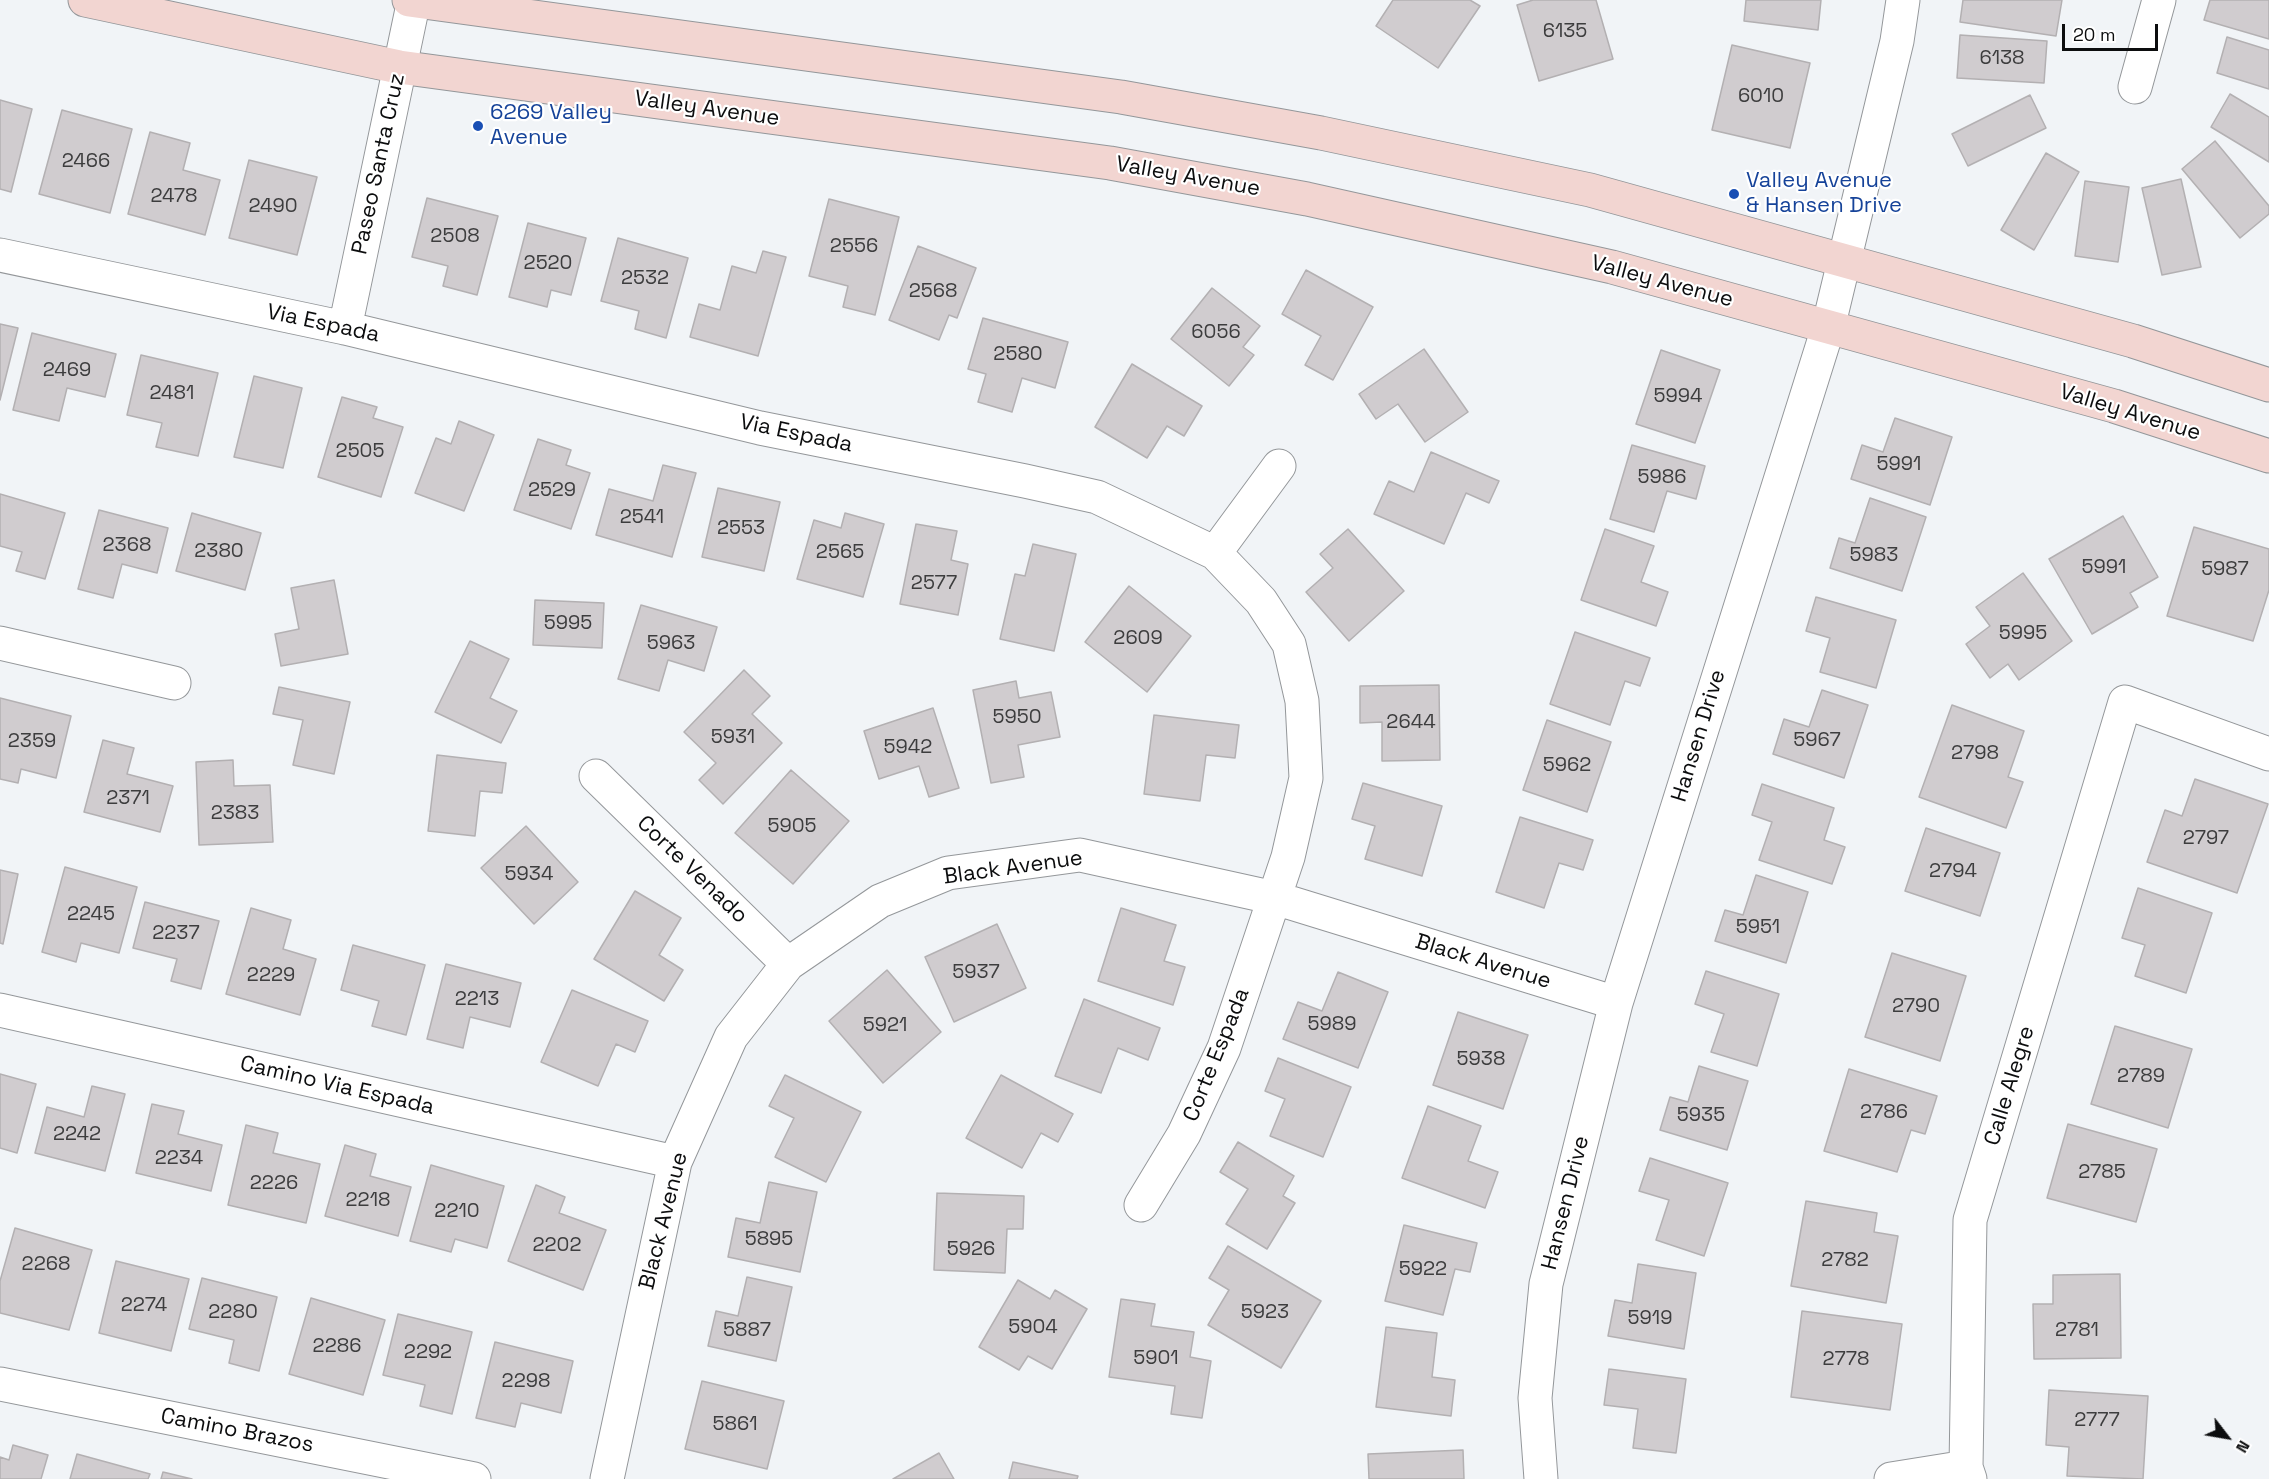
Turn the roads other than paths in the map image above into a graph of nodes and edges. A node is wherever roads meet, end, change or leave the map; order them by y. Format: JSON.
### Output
{"nodes":[{"id":1,"x":85,"y":0,"type":"edge"},
{"id":2,"x":412,"y":0,"type":"edge"},
{"id":3,"x":1904,"y":0,"type":"edge"},
{"id":4,"x":2159,"y":0,"type":"edge"},
{"id":5,"x":399,"y":67,"type":"junction"},
{"id":6,"x":2135,"y":87,"type":"dead end"},
{"id":7,"x":0,"y":255,"type":"edge"},
{"id":8,"x":1844,"y":262,"type":"junction"},
{"id":9,"x":345,"y":328,"type":"junction"},
{"id":10,"x":1828,"y":328,"type":"junction"},
{"id":11,"x":2269,"y":385,"type":"edge"},
{"id":12,"x":2269,"y":456,"type":"edge"},
{"id":13,"x":1280,"y":466,"type":"dead end"},
{"id":14,"x":1215,"y":553,"type":"junction"},
{"id":15,"x":0,"y":643,"type":"edge"},
{"id":16,"x":174,"y":683,"type":"dead end"},
{"id":17,"x":2269,"y":754,"type":"edge"},
{"id":18,"x":596,"y":776,"type":"dead end"},
{"id":19,"x":1275,"y":898,"type":"junction"},
{"id":20,"x":788,"y":964,"type":"junction"},
{"id":21,"x":1616,"y":1003,"type":"junction"},
{"id":22,"x":0,"y":1010,"type":"edge"},
{"id":23,"x":675,"y":1162,"type":"junction"},
{"id":24,"x":1142,"y":1205,"type":"dead end"},
{"id":25,"x":0,"y":1384,"type":"edge"},
{"id":26,"x":1968,"y":1473,"type":"edge"},
{"id":27,"x":474,"y":1479,"type":"edge"},
{"id":28,"x":607,"y":1479,"type":"edge"},
{"id":29,"x":1542,"y":1479,"type":"edge"},
{"id":30,"x":1891,"y":1479,"type":"edge"}],
"edges":[{"from":1,"to":5,"type":"main road","name":"Valley Avenue"},
{"from":2,"to":5,"type":"street","name":"Paseo Santa Cruz"},
{"from":2,"to":8,"type":"main road"},
{"from":3,"to":8,"type":"street","name":"Hansen Drive"},
{"from":4,"to":6,"type":"street"},
{"from":5,"to":9,"type":"street","name":"Paseo Santa Cruz"},
{"from":5,"to":10,"type":"main road","name":"Valley Avenue"},
{"from":7,"to":9,"type":"street","name":"Via Espada"},
{"from":8,"to":10,"type":"street","name":"Hansen Drive"},
{"from":8,"to":11,"type":"main road"},
{"from":9,"to":14,"type":"street","name":"Via Espada"},
{"from":10,"to":12,"type":"main road","name":"Valley Avenue"},
{"from":10,"to":21,"type":"street","name":"Hansen Drive"},
{"from":13,"to":14,"type":"street"},
{"from":14,"to":19,"type":"street","name":"Via Espada"},
{"from":15,"to":16,"type":"street"},
{"from":17,"to":26,"type":"street","name":"Calle Alegre"},
{"from":18,"to":20,"type":"street","name":"Corte Venado"},
{"from":19,"to":20,"type":"street","name":"Black Avenue"},
{"from":19,"to":21,"type":"street","name":"Black Avenue"},
{"from":19,"to":24,"type":"street","name":"Corte Espada"},
{"from":20,"to":23,"type":"street","name":"Black Avenue"},
{"from":21,"to":29,"type":"street","name":"Hansen Drive"},
{"from":22,"to":23,"type":"street","name":"Camino Via Espada"},
{"from":23,"to":28,"type":"street","name":"Black Avenue"},
{"from":25,"to":27,"type":"street","name":"Camino Brazos"},
{"from":26,"to":30,"type":"street"}]}
